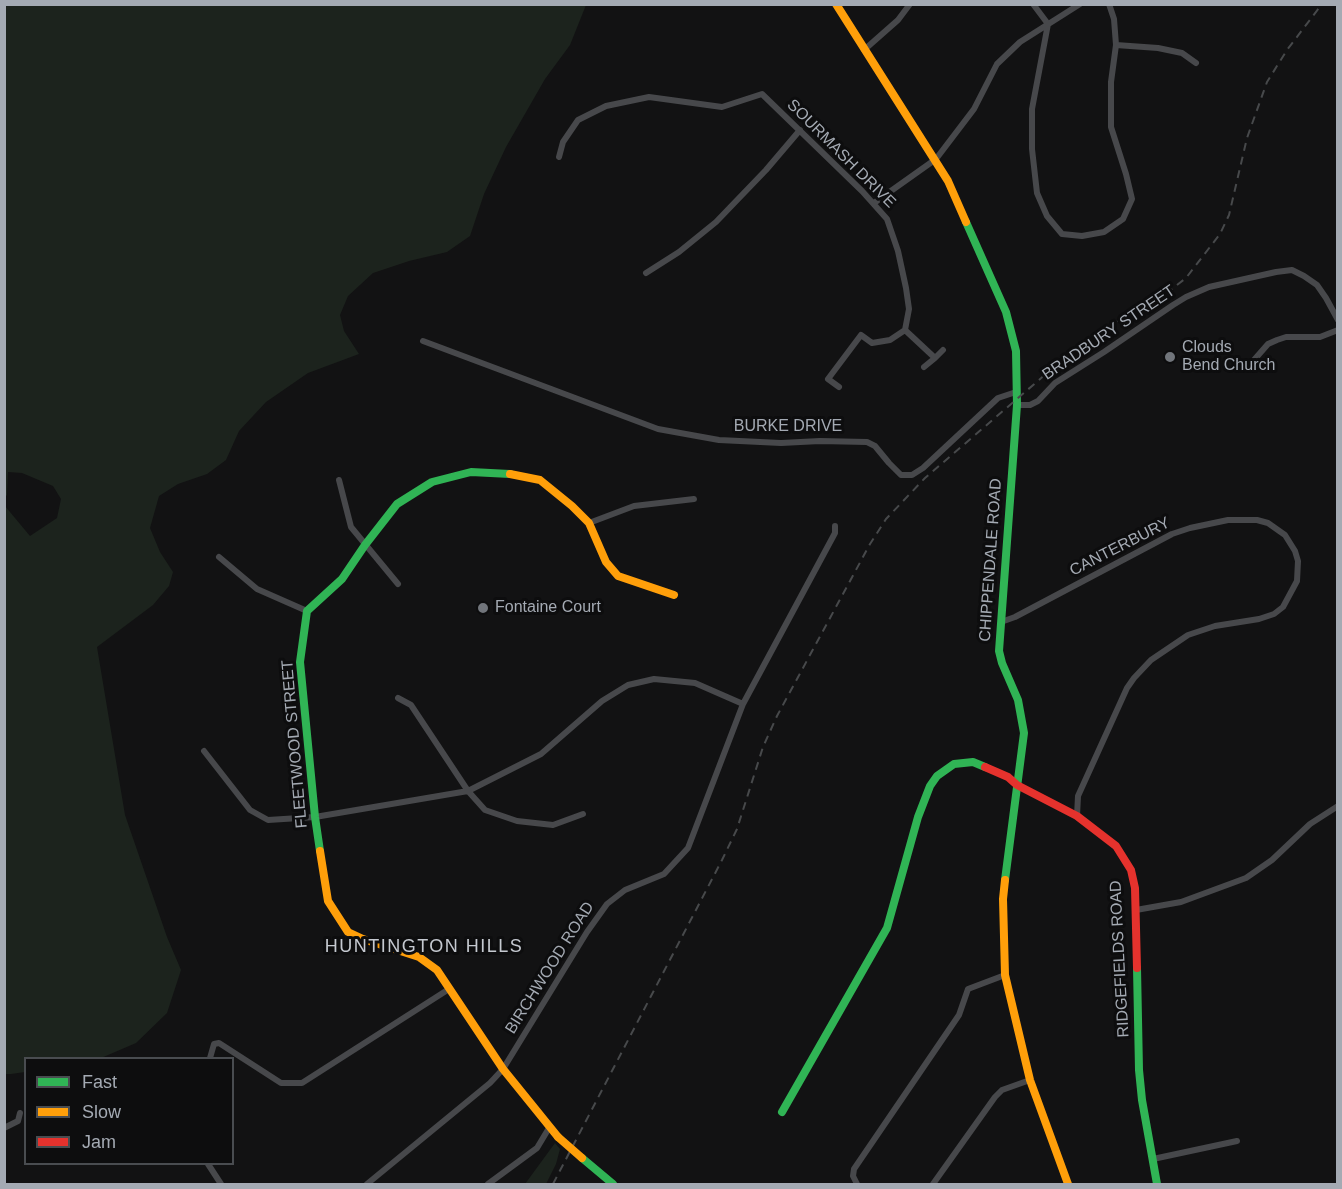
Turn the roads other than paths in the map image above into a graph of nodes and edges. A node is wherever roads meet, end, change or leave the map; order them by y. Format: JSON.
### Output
{"nodes":[{"id":1,"x":836,"y":4,"type":"edge"},
{"id":2,"x":910,"y":4,"type":"edge"},
{"id":3,"x":1033,"y":4,"type":"edge"},
{"id":4,"x":1080,"y":4,"type":"edge"},
{"id":5,"x":1109,"y":4,"type":"edge"},
{"id":6,"x":1048,"y":24,"type":"junction"},
{"id":7,"x":1116,"y":45,"type":"junction"},
{"id":8,"x":864,"y":50,"type":"junction"},
{"id":9,"x":1196,"y":63,"type":"dead end"},
{"id":10,"x":800,"y":130,"type":"junction"},
{"id":11,"x":559,"y":157,"type":"dead end"},
{"id":12,"x":936,"y":159,"type":"junction"},
{"id":13,"x":874,"y":203,"type":"junction"},
{"id":14,"x":646,"y":273,"type":"dead end"},
{"id":15,"x":1338,"y":320,"type":"edge"},
{"id":16,"x":905,"y":330,"type":"junction"},
{"id":17,"x":1338,"y":330,"type":"edge"},
{"id":18,"x":423,"y":341,"type":"dead end"},
{"id":19,"x":943,"y":350,"type":"dead end"},
{"id":20,"x":935,"y":358,"type":"junction"},
{"id":21,"x":924,"y":367,"type":"dead end"},
{"id":22,"x":1247,"y":368,"type":"dead end"},
{"id":23,"x":839,"y":387,"type":"dead end"},
{"id":24,"x":1016,"y":392,"type":"junction"},
{"id":25,"x":1017,"y":405,"type":"junction"},
{"id":26,"x":339,"y":480,"type":"dead end"},
{"id":27,"x":694,"y":499,"type":"dead end"},
{"id":28,"x":589,"y":523,"type":"junction"},
{"id":29,"x":835,"y":526,"type":"dead end"},
{"id":30,"x":365,"y":545,"type":"junction"},
{"id":31,"x":219,"y":557,"type":"dead end"},
{"id":32,"x":398,"y":584,"type":"dead end"},
{"id":33,"x":674,"y":595,"type":"dead end"},
{"id":34,"x":307,"y":611,"type":"junction"},
{"id":35,"x":1002,"y":622,"type":"junction"},
{"id":36,"x":398,"y":698,"type":"dead end"},
{"id":37,"x":743,"y":704,"type":"junction"},
{"id":38,"x":204,"y":751,"type":"dead end"},
{"id":39,"x":1017,"y":785,"type":"junction"},
{"id":40,"x":468,"y":791,"type":"junction"},
{"id":41,"x":1338,"y":806,"type":"edge"},
{"id":42,"x":583,"y":814,"type":"dead end"},
{"id":43,"x":1077,"y":816,"type":"junction"},
{"id":44,"x":315,"y":817,"type":"junction"},
{"id":45,"x":1136,"y":910,"type":"junction"},
{"id":46,"x":1005,"y":975,"type":"junction"},
{"id":47,"x":449,"y":989,"type":"junction"},
{"id":48,"x":211,"y":1057,"type":"edge"},
{"id":49,"x":503,"y":1069,"type":"junction"},
{"id":50,"x":1030,"y":1080,"type":"junction"},
{"id":51,"x":782,"y":1112,"type":"dead end"},
{"id":52,"x":20,"y":1113,"type":"dead end"},
{"id":53,"x":4,"y":1128,"type":"edge"},
{"id":54,"x":549,"y":1128,"type":"junction"},
{"id":55,"x":1237,"y":1141,"type":"dead end"},
{"id":56,"x":1153,"y":1159,"type":"junction"},
{"id":57,"x":209,"y":1165,"type":"edge"},
{"id":58,"x":221,"y":1185,"type":"edge"},
{"id":59,"x":367,"y":1185,"type":"edge"},
{"id":60,"x":488,"y":1185,"type":"edge"},
{"id":61,"x":614,"y":1185,"type":"edge"},
{"id":62,"x":857,"y":1185,"type":"edge"},
{"id":63,"x":933,"y":1185,"type":"edge"},
{"id":64,"x":1068,"y":1185,"type":"edge"},
{"id":65,"x":1157,"y":1185,"type":"edge"}],
"edges":[{"from":1,"to":8,"type":"street","name":"CHIPPENDALE ROAD"},
{"from":2,"to":8,"type":"street"},
{"from":3,"to":6,"type":"street"},
{"from":4,"to":6,"type":"street"},
{"from":5,"to":7,"type":"street"},
{"from":6,"to":7,"type":"street"},
{"from":6,"to":12,"type":"street"},
{"from":7,"to":9,"type":"street"},
{"from":8,"to":12,"type":"street","name":"CHIPPENDALE ROAD"},
{"from":10,"to":11,"type":"street","name":"SOURMASH DRIVE"},
{"from":10,"to":13,"type":"street","name":"SOURMASH DRIVE"},
{"from":10,"to":14,"type":"street"},
{"from":12,"to":13,"type":"street"},
{"from":12,"to":24,"type":"street","name":"CHIPPENDALE ROAD"},
{"from":13,"to":16,"type":"street","name":"SOURMASH DRIVE"},
{"from":15,"to":25,"type":"street","name":"BRADBURY STREET"},
{"from":16,"to":20,"type":"street"},
{"from":16,"to":23,"type":"street"},
{"from":17,"to":22,"type":"street"},
{"from":18,"to":24,"type":"street","name":"BURKE DRIVE"},
{"from":19,"to":20,"type":"street"},
{"from":20,"to":21,"type":"street"},
{"from":24,"to":25,"type":"street","name":"CHIPPENDALE ROAD"},
{"from":25,"to":35,"type":"street","name":"CHIPPENDALE ROAD"},
{"from":26,"to":30,"type":"street"},
{"from":27,"to":28,"type":"street"},
{"from":28,"to":30,"type":"street"},
{"from":28,"to":33,"type":"street"},
{"from":29,"to":37,"type":"street","name":"BIRCHWOOD ROAD"},
{"from":30,"to":32,"type":"street"},
{"from":30,"to":34,"type":"street"},
{"from":31,"to":34,"type":"street"},
{"from":34,"to":44,"type":"street","name":"FLEETWOOD STREET"},
{"from":35,"to":39,"type":"street","name":"CHIPPENDALE ROAD"},
{"from":35,"to":43,"type":"street","name":"CANTERBURY"},
{"from":36,"to":40,"type":"street"},
{"from":37,"to":40,"type":"street"},
{"from":37,"to":49,"type":"street","name":"BIRCHWOOD ROAD"},
{"from":38,"to":44,"type":"street"},
{"from":39,"to":43,"type":"street","name":"RIDGEFIELDS ROAD"},
{"from":39,"to":46,"type":"street","name":"CHIPPENDALE ROAD"},
{"from":39,"to":51,"type":"street","name":"RIDGEFIELDS ROAD"},
{"from":40,"to":42,"type":"street"},
{"from":40,"to":44,"type":"street"},
{"from":41,"to":45,"type":"street"},
{"from":43,"to":45,"type":"street","name":"RIDGEFIELDS ROAD"},
{"from":44,"to":47,"type":"street","name":"FLEETWOOD STREET"},
{"from":45,"to":56,"type":"street","name":"RIDGEFIELDS ROAD"},
{"from":46,"to":50,"type":"street","name":"CHIPPENDALE ROAD"},
{"from":46,"to":62,"type":"street"},
{"from":47,"to":48,"type":"street"},
{"from":47,"to":49,"type":"street","name":"FLEETWOOD STREET"},
{"from":49,"to":54,"type":"street","name":"FLEETWOOD STREET"},
{"from":49,"to":59,"type":"street","name":"BIRCHWOOD ROAD"},
{"from":50,"to":63,"type":"street"},
{"from":50,"to":64,"type":"street","name":"CHIPPENDALE ROAD"},
{"from":52,"to":53,"type":"street"},
{"from":54,"to":60,"type":"street"},
{"from":54,"to":61,"type":"street","name":"FLEETWOOD STREET","bridge":true},
{"from":55,"to":56,"type":"street"},
{"from":56,"to":65,"type":"street","name":"RIDGEFIELDS ROAD"},
{"from":57,"to":58,"type":"street"}]}
